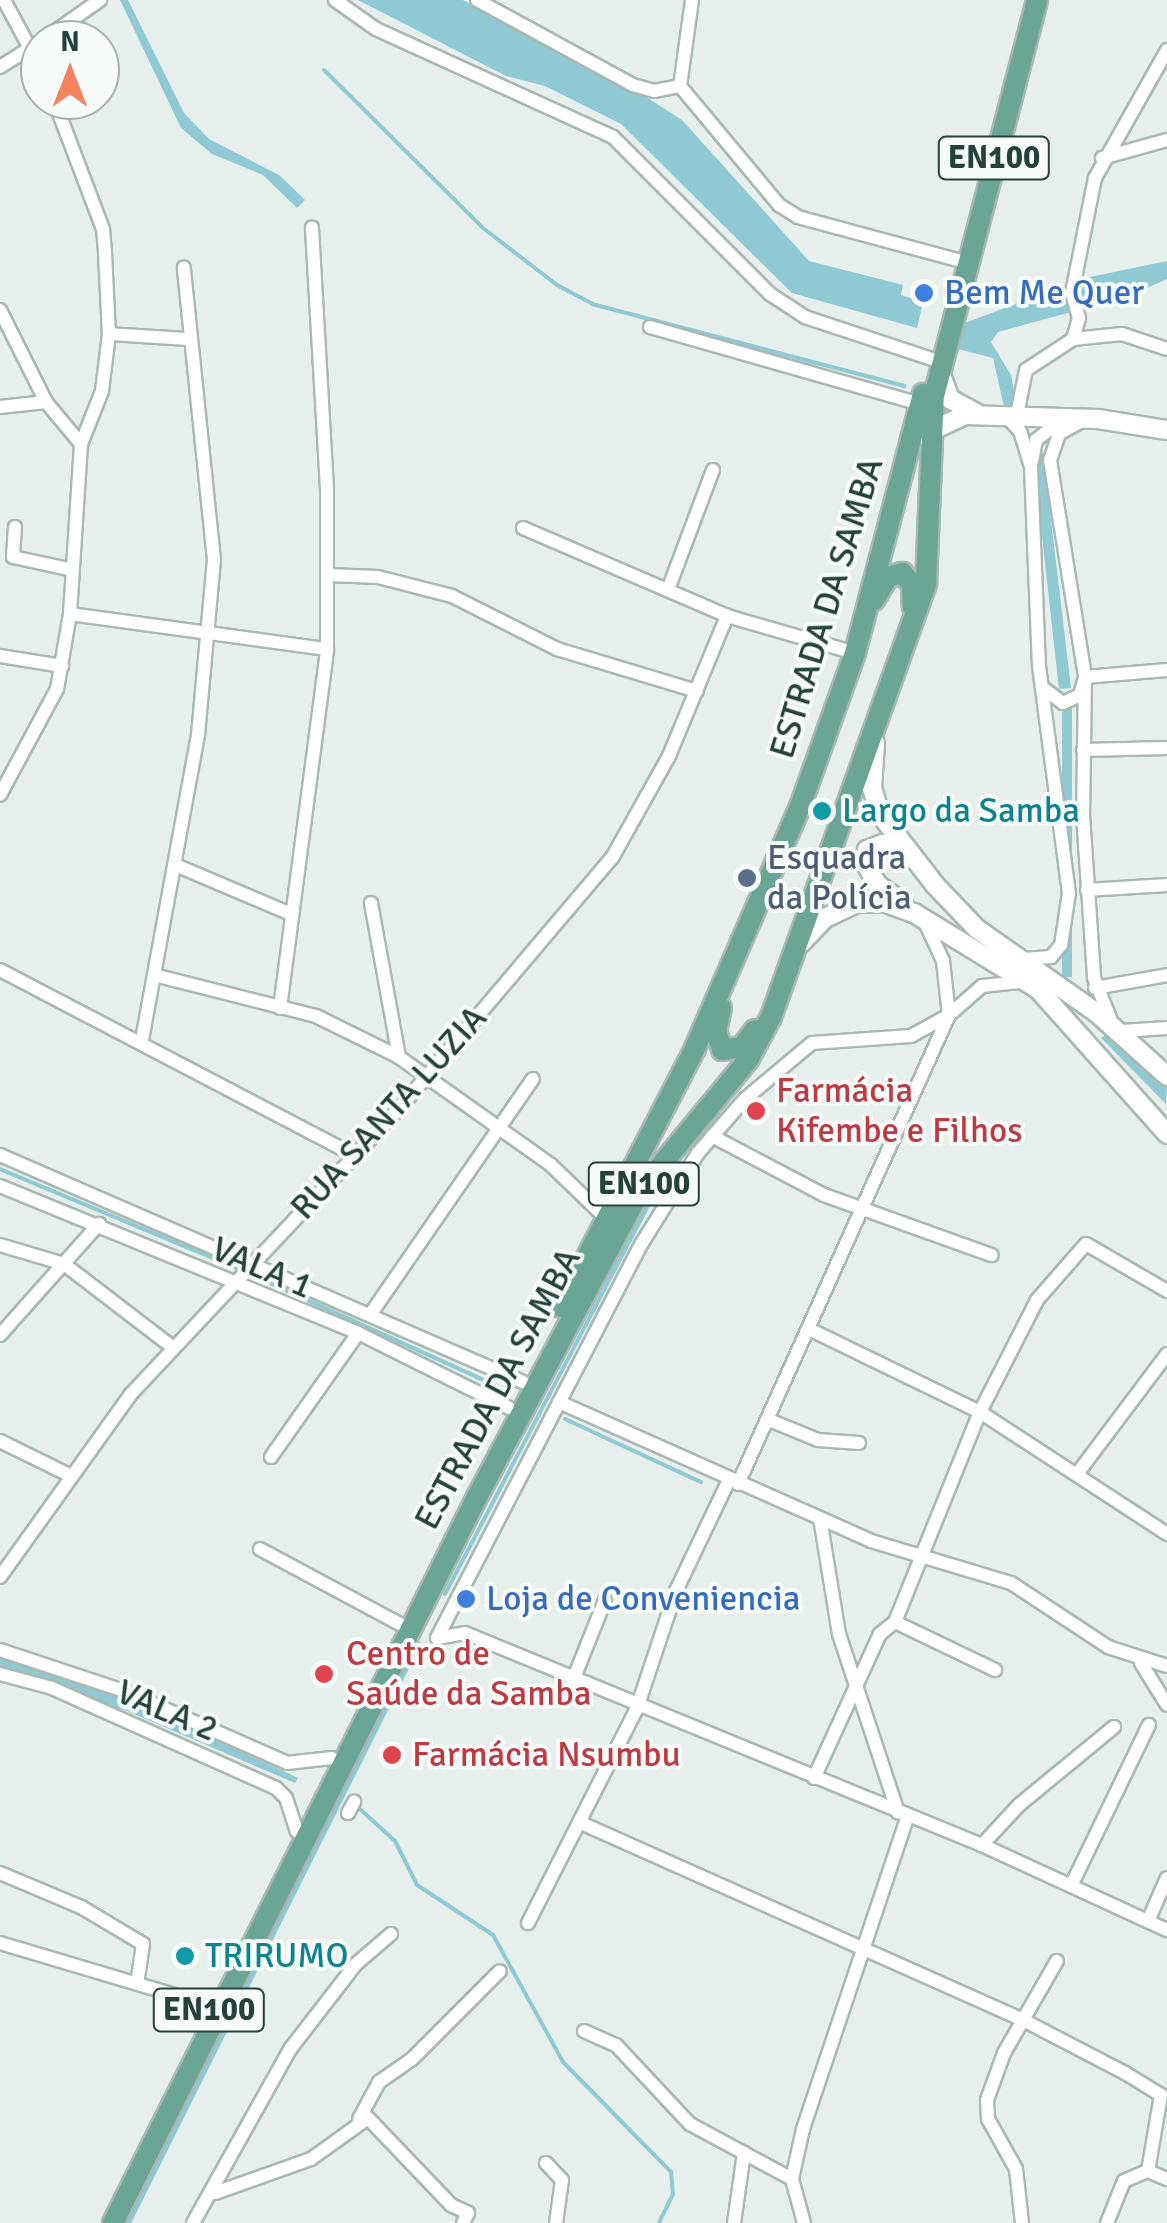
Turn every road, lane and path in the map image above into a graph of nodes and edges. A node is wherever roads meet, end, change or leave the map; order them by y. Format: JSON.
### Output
{"nodes":[{"id":1,"x":4,"y":0,"type":"edge"},
{"id":2,"x":100,"y":0,"type":"edge"},
{"id":3,"x":335,"y":0,"type":"edge"},
{"id":4,"x":477,"y":0,"type":"edge"},
{"id":5,"x":692,"y":0,"type":"edge"},
{"id":6,"x":1025,"y":0,"type":"edge"},
{"id":7,"x":1037,"y":0,"type":"edge"},
{"id":8,"x":20,"y":20,"type":"edge"},
{"id":9,"x":71,"y":20,"type":"edge"},
{"id":10,"x":1167,"y":50,"type":"edge"},
{"id":11,"x":680,"y":86,"type":"junction"},
{"id":12,"x":61,"y":120,"type":"edge"},
{"id":13,"x":1167,"y":140,"type":"edge"},
{"id":14,"x":1102,"y":158,"type":"junction"},
{"id":15,"x":312,"y":227,"type":"dead end"},
{"id":16,"x":958,"y":260,"type":"junction"},
{"id":17,"x":184,"y":268,"type":"dead end"},
{"id":18,"x":0,"y":310,"type":"edge"},
{"id":19,"x":948,"y":316,"type":"junction"},
{"id":20,"x":650,"y":327,"type":"dead end"},
{"id":21,"x":109,"y":334,"type":"junction"},
{"id":22,"x":1073,"y":338,"type":"junction"},
{"id":23,"x":189,"y":339,"type":"junction"},
{"id":24,"x":1167,"y":348,"type":"edge"},
{"id":25,"x":938,"y":357,"type":"junction"},
{"id":26,"x":46,"y":402,"type":"junction"},
{"id":27,"x":921,"y":404,"type":"junction"},
{"id":28,"x":0,"y":407,"type":"edge"},
{"id":29,"x":981,"y":415,"type":"junction"},
{"id":30,"x":1010,"y":415,"type":"junction"},
{"id":31,"x":1069,"y":418,"type":"junction"},
{"id":32,"x":1098,"y":419,"type":"junction"},
{"id":33,"x":1167,"y":430,"type":"edge"},
{"id":34,"x":930,"y":442,"type":"junction"},
{"id":35,"x":82,"y":444,"type":"junction"},
{"id":36,"x":1031,"y":468,"type":"junction"},
{"id":37,"x":714,"y":470,"type":"dead end"},
{"id":38,"x":15,"y":526,"type":"dead end"},
{"id":39,"x":524,"y":528,"type":"dead end"},
{"id":40,"x":74,"y":570,"type":"junction"},
{"id":41,"x":329,"y":575,"type":"junction"},
{"id":42,"x":669,"y":587,"type":"junction"},
{"id":43,"x":70,"y":614,"type":"junction"},
{"id":44,"x":727,"y":616,"type":"junction"},
{"id":45,"x":862,"y":625,"type":"junction"},
{"id":46,"x":207,"y":635,"type":"junction"},
{"id":47,"x":910,"y":636,"type":"junction"},
{"id":48,"x":327,"y":649,"type":"junction"},
{"id":49,"x":855,"y":654,"type":"junction"},
{"id":50,"x":0,"y":656,"type":"edge"},
{"id":51,"x":62,"y":666,"type":"junction"},
{"id":52,"x":1167,"y":670,"type":"edge"},
{"id":53,"x":1085,"y":677,"type":"junction"},
{"id":54,"x":1041,"y":685,"type":"junction"},
{"id":55,"x":697,"y":691,"type":"junction"},
{"id":56,"x":876,"y":735,"type":"junction"},
{"id":57,"x":1167,"y":748,"type":"edge"},
{"id":58,"x":1083,"y":750,"type":"junction"},
{"id":59,"x":0,"y":795,"type":"edge"},
{"id":60,"x":178,"y":866,"type":"junction"},
{"id":61,"x":935,"y":885,"type":"junction"},
{"id":62,"x":1167,"y":885,"type":"edge"},
{"id":63,"x":1087,"y":890,"type":"junction"},
{"id":64,"x":371,"y":903,"type":"dead end"},
{"id":65,"x":291,"y":914,"type":"junction"},
{"id":66,"x":924,"y":918,"type":"junction"},
{"id":67,"x":799,"y":945,"type":"junction"},
{"id":68,"x":1007,"y":952,"type":"junction"},
{"id":69,"x":0,"y":970,"type":"edge"},
{"id":70,"x":730,"y":972,"type":"junction"},
{"id":71,"x":1167,"y":975,"type":"edge"},
{"id":72,"x":158,"y":976,"type":"junction"},
{"id":73,"x":1095,"y":988,"type":"junction"},
{"id":74,"x":780,"y":994,"type":"junction"},
{"id":75,"x":1046,"y":998,"type":"junction"},
{"id":76,"x":280,"y":1008,"type":"junction"},
{"id":77,"x":949,"y":1015,"type":"junction"},
{"id":78,"x":1167,"y":1028,"type":"edge"},
{"id":79,"x":1127,"y":1036,"type":"junction"},
{"id":80,"x":142,"y":1040,"type":"junction"},
{"id":81,"x":400,"y":1057,"type":"junction"},
{"id":82,"x":426,"y":1076,"type":"junction"},
{"id":83,"x":1167,"y":1076,"type":"edge"},
{"id":84,"x":534,"y":1078,"type":"dead end"},
{"id":85,"x":502,"y":1128,"type":"junction"},
{"id":86,"x":1167,"y":1131,"type":"edge"},
{"id":87,"x":712,"y":1136,"type":"junction"},
{"id":88,"x":0,"y":1156,"type":"edge"},
{"id":89,"x":356,"y":1156,"type":"junction"},
{"id":90,"x":0,"y":1186,"type":"edge"},
{"id":91,"x":862,"y":1212,"type":"junction"},
{"id":92,"x":607,"y":1219,"type":"junction"},
{"id":93,"x":99,"y":1224,"type":"junction"},
{"id":94,"x":0,"y":1245,"type":"edge"},
{"id":95,"x":992,"y":1255,"type":"dead end"},
{"id":96,"x":64,"y":1264,"type":"junction"},
{"id":97,"x":247,"y":1266,"type":"junction"},
{"id":98,"x":235,"y":1282,"type":"junction"},
{"id":99,"x":1167,"y":1291,"type":"edge"},
{"id":100,"x":372,"y":1312,"type":"junction"},
{"id":101,"x":3,"y":1329,"type":"edge"},
{"id":102,"x":809,"y":1329,"type":"junction"},
{"id":103,"x":358,"y":1334,"type":"junction"},
{"id":104,"x":172,"y":1347,"type":"junction"},
{"id":105,"x":1167,"y":1354,"type":"edge"},
{"id":106,"x":523,"y":1382,"type":"junction"},
{"id":107,"x":558,"y":1402,"type":"junction"},
{"id":108,"x":509,"y":1408,"type":"junction"},
{"id":109,"x":980,"y":1412,"type":"junction"},
{"id":110,"x":769,"y":1420,"type":"junction"},
{"id":111,"x":0,"y":1441,"type":"edge"},
{"id":112,"x":859,"y":1444,"type":"dead end"},
{"id":113,"x":272,"y":1457,"type":"dead end"},
{"id":114,"x":1077,"y":1474,"type":"junction"},
{"id":115,"x":72,"y":1476,"type":"junction"},
{"id":116,"x":734,"y":1482,"type":"junction"},
{"id":117,"x":820,"y":1518,"type":"junction"},
{"id":118,"x":1167,"y":1534,"type":"edge"},
{"id":119,"x":260,"y":1548,"type":"dead end"},
{"id":120,"x":920,"y":1559,"type":"junction"},
{"id":121,"x":0,"y":1577,"type":"edge"},
{"id":122,"x":605,"y":1600,"type":"dead end"},
{"id":123,"x":456,"y":1601,"type":"junction"},
{"id":124,"x":895,"y":1622,"type":"junction"},
{"id":125,"x":400,"y":1624,"type":"junction"},
{"id":126,"x":465,"y":1634,"type":"junction"},
{"id":127,"x":0,"y":1650,"type":"edge"},
{"id":128,"x":1141,"y":1663,"type":"junction"},
{"id":129,"x":1167,"y":1666,"type":"edge"},
{"id":130,"x":995,"y":1670,"type":"dead end"},
{"id":131,"x":0,"y":1674,"type":"edge"},
{"id":132,"x":572,"y":1682,"type":"junction"},
{"id":133,"x":855,"y":1688,"type":"junction"},
{"id":134,"x":1167,"y":1705,"type":"edge"},
{"id":135,"x":637,"y":1708,"type":"junction"},
{"id":136,"x":1149,"y":1725,"type":"dead end"},
{"id":137,"x":1114,"y":1727,"type":"dead end"},
{"id":138,"x":332,"y":1758,"type":"junction"},
{"id":139,"x":814,"y":1778,"type":"junction"},
{"id":140,"x":903,"y":1814,"type":"junction"},
{"id":141,"x":581,"y":1823,"type":"junction"},
{"id":142,"x":297,"y":1831,"type":"junction"},
{"id":143,"x":982,"y":1845,"type":"junction"},
{"id":144,"x":0,"y":1873,"type":"edge"},
{"id":145,"x":1167,"y":1878,"type":"edge"},
{"id":146,"x":1071,"y":1886,"type":"junction"},
{"id":147,"x":1148,"y":1921,"type":"junction"},
{"id":148,"x":528,"y":1923,"type":"dead end"},
{"id":149,"x":1167,"y":1930,"type":"edge"},
{"id":150,"x":392,"y":1934,"type":"dead end"},
{"id":151,"x":0,"y":1943,"type":"edge"},
{"id":152,"x":866,"y":1952,"type":"junction"},
{"id":153,"x":1057,"y":1962,"type":"dead end"},
{"id":154,"x":500,"y":1971,"type":"dead end"},
{"id":155,"x":137,"y":1984,"type":"junction"},
{"id":156,"x":211,"y":2006,"type":"junction"},
{"id":157,"x":1025,"y":2020,"type":"junction"},
{"id":158,"x":584,"y":2032,"type":"dead end"},
{"id":159,"x":1164,"y":2091,"type":"edge"},
{"id":160,"x":360,"y":2119,"type":"junction"},
{"id":161,"x":744,"y":2153,"type":"junction"},
{"id":162,"x":546,"y":2163,"type":"dead end"},
{"id":163,"x":1148,"y":2171,"type":"junction"},
{"id":164,"x":792,"y":2179,"type":"junction"},
{"id":165,"x":1167,"y":2179,"type":"edge"},
{"id":166,"x":215,"y":2193,"type":"junction"},
{"id":167,"x":99,"y":2223,"type":"edge"},
{"id":168,"x":113,"y":2223,"type":"edge"},
{"id":169,"x":193,"y":2223,"type":"edge"},
{"id":170,"x":463,"y":2223,"type":"edge"},
{"id":171,"x":556,"y":2223,"type":"edge"},
{"id":172,"x":734,"y":2223,"type":"edge"},
{"id":173,"x":804,"y":2223,"type":"edge"},
{"id":174,"x":1022,"y":2223,"type":"edge"},
{"id":175,"x":1107,"y":2223,"type":"edge"}],
"edges":[{"from":1,"to":8,"type":"street"},
{"from":2,"to":9,"type":"street"},
{"from":3,"to":25,"type":"street"},
{"from":4,"to":11,"type":"street"},
{"from":5,"to":11,"type":"street"},
{"from":6,"to":16,"type":"main road","name":"ESTRADA DA SAMBA","number":"EN100"},
{"from":7,"to":19,"type":"main road","name":"ESTRADA DA SAMBA","number":"EN100"},
{"from":10,"to":14,"type":"street"},
{"from":11,"to":16,"type":"street"},
{"from":12,"to":21,"type":"street"},
{"from":13,"to":14,"type":"street"},
{"from":14,"to":22,"type":"street"},
{"from":15,"to":41,"type":"street"},
{"from":16,"to":19,"type":"main road","name":"ESTRADA DA SAMBA","number":"EN100"},
{"from":17,"to":23,"type":"street"},
{"from":18,"to":26,"type":"street"},
{"from":19,"to":25,"type":"main road","name":"ESTRADA DA SAMBA","number":"EN100"},
{"from":20,"to":27,"type":"street"},
{"from":21,"to":23,"type":"street"},
{"from":21,"to":35,"type":"street"},
{"from":22,"to":24,"type":"street"},
{"from":22,"to":30,"type":"street"},
{"from":23,"to":46,"type":"street"},
{"from":25,"to":27,"type":"main road","name":"ESTRADA DA SAMBA","number":"EN100"},
{"from":25,"to":29,"type":"main road"},
{"from":25,"to":34,"type":"main road","name":"ESTRADA DA SAMBA","number":"EN100"},
{"from":26,"to":28,"type":"street"},
{"from":26,"to":35,"type":"street"},
{"from":27,"to":45,"type":"main road","name":"ESTRADA DA SAMBA","number":"EN100"},
{"from":29,"to":30,"type":"main road"},
{"from":29,"to":34,"type":"main road"},
{"from":30,"to":31,"type":"main road"},
{"from":30,"to":36,"type":"street"},
{"from":31,"to":32,"type":"main road"},
{"from":31,"to":36,"type":"street"},
{"from":32,"to":33,"type":"main road"},
{"from":32,"to":53,"type":"street"},
{"from":34,"to":47,"type":"main road","name":"ESTRADA DA SAMBA","number":"EN100"},
{"from":35,"to":40,"type":"street"},
{"from":36,"to":54,"type":"street"},
{"from":37,"to":42,"type":"street"},
{"from":38,"to":40,"type":"street"},
{"from":39,"to":42,"type":"street"},
{"from":40,"to":43,"type":"street"},
{"from":41,"to":48,"type":"street"},
{"from":41,"to":55,"type":"street"},
{"from":42,"to":44,"type":"street"},
{"from":43,"to":46,"type":"street"},
{"from":43,"to":51,"type":"street"},
{"from":44,"to":49,"type":"street"},
{"from":44,"to":55,"type":"street","name":"RUA SANTA LUZIA"},
{"from":45,"to":47,"type":"main road"},
{"from":45,"to":49,"type":"main road","name":"ESTRADA DA SAMBA","number":"EN100"},
{"from":46,"to":48,"type":"street"},
{"from":46,"to":60,"type":"street"},
{"from":47,"to":56,"type":"main road","name":"ESTRADA DA SAMBA","number":"EN100"},
{"from":48,"to":65,"type":"street"},
{"from":49,"to":70,"type":"main road","name":"ESTRADA DA SAMBA","number":"EN100"},
{"from":50,"to":51,"type":"street"},
{"from":51,"to":59,"type":"street"},
{"from":52,"to":53,"type":"street"},
{"from":53,"to":54,"type":"street"},
{"from":53,"to":58,"type":"street"},
{"from":54,"to":68,"type":"street"},
{"from":55,"to":82,"type":"street","name":"RUA SANTA LUZIA"},
{"from":56,"to":61,"type":"main road"},
{"from":56,"to":67,"type":"main road","name":"ESTRADA DA SAMBA","number":"EN100"},
{"from":57,"to":58,"type":"street"},
{"from":58,"to":63,"type":"street"},
{"from":60,"to":65,"type":"street"},
{"from":60,"to":72,"type":"street"},
{"from":61,"to":66,"type":"main road"},
{"from":61,"to":68,"type":"main road"},
{"from":62,"to":63,"type":"street"},
{"from":63,"to":73,"type":"street"},
{"from":64,"to":81,"type":"street"},
{"from":65,"to":76,"type":"street"},
{"from":66,"to":67,"type":"main road"},
{"from":66,"to":75,"type":"main road"},
{"from":66,"to":77,"type":"street"},
{"from":67,"to":74,"type":"main road","name":"ESTRADA DA SAMBA","number":"EN100"},
{"from":68,"to":79,"type":"main road"},
{"from":69,"to":80,"type":"street"},
{"from":70,"to":74,"type":"main road"},
{"from":70,"to":92,"type":"main road","name":"ESTRADA DA SAMBA","number":"EN100"},
{"from":71,"to":73,"type":"street"},
{"from":72,"to":76,"type":"street"},
{"from":72,"to":80,"type":"street"},
{"from":73,"to":79,"type":"street"},
{"from":74,"to":168,"type":"main road","name":"ESTRADA DA SAMBA","number":"EN100"},
{"from":75,"to":77,"type":"street","name":"ESTRADA DA SAMBA"},
{"from":75,"to":86,"type":"main road"},
{"from":76,"to":81,"type":"street"},
{"from":77,"to":87,"type":"street","name":"ESTRADA DA SAMBA"},
{"from":77,"to":91,"type":"street"},
{"from":78,"to":79,"type":"street"},
{"from":79,"to":83,"type":"main road"},
{"from":80,"to":89,"type":"street"},
{"from":81,"to":82,"type":"street"},
{"from":82,"to":85,"type":"street"},
{"from":82,"to":89,"type":"street","name":"RUA SANTA LUZIA"},
{"from":84,"to":85,"type":"street"},
{"from":85,"to":92,"type":"street"},
{"from":85,"to":100,"type":"street"},
{"from":87,"to":91,"type":"street"},
{"from":87,"to":107,"type":"street","name":"ESTRADA DA SAMBA"},
{"from":88,"to":97,"type":"street","name":"VALA 1"},
{"from":89,"to":97,"type":"street","name":"RUA SANTA LUZIA"},
{"from":90,"to":93,"type":"street","name":"VALA 1"},
{"from":91,"to":95,"type":"street"},
{"from":91,"to":102,"type":"street"},
{"from":92,"to":106,"type":"main road","name":"ESTRADA DA SAMBA","number":"EN100"},
{"from":93,"to":96,"type":"street"},
{"from":93,"to":98,"type":"street","name":"VALA 1"},
{"from":94,"to":96,"type":"street"},
{"from":96,"to":101,"type":"street"},
{"from":96,"to":104,"type":"street"},
{"from":97,"to":98,"type":"street","name":"RUA SANTA LUZIA"},
{"from":97,"to":100,"type":"street","name":"VALA 1"},
{"from":98,"to":103,"type":"street","name":"VALA 1"},
{"from":98,"to":104,"type":"street","name":"RUA SANTA LUZIA"},
{"from":99,"to":109,"type":"street"},
{"from":100,"to":106,"type":"street","name":"VALA 1"},
{"from":102,"to":109,"type":"street"},
{"from":102,"to":110,"type":"street"},
{"from":103,"to":108,"type":"street","name":"VALA 1"},
{"from":103,"to":113,"type":"street"},
{"from":104,"to":115,"type":"street","name":"RUA SANTA LUZIA"},
{"from":105,"to":114,"type":"street"},
{"from":106,"to":108,"type":"main road","name":"ESTRADA DA SAMBA","number":"EN100"},
{"from":107,"to":116,"type":"street"},
{"from":107,"to":123,"type":"street","name":"ESTRADA DA SAMBA"},
{"from":108,"to":125,"type":"main road","name":"ESTRADA DA SAMBA","number":"EN100"},
{"from":109,"to":114,"type":"street"},
{"from":109,"to":120,"type":"street"},
{"from":110,"to":112,"type":"street"},
{"from":110,"to":116,"type":"street"},
{"from":111,"to":115,"type":"street"},
{"from":114,"to":118,"type":"street"},
{"from":115,"to":121,"type":"street","name":"RUA SANTA LUZIA"},
{"from":116,"to":117,"type":"street"},
{"from":116,"to":135,"type":"street"},
{"from":117,"to":120,"type":"street"},
{"from":117,"to":133,"type":"street"},
{"from":119,"to":125,"type":"street"},
{"from":120,"to":124,"type":"street"},
{"from":120,"to":128,"type":"street"},
{"from":122,"to":132,"type":"street"},
{"from":123,"to":126,"type":"street"},
{"from":123,"to":126,"type":"street","name":"ESTRADA DA SAMBA"},
{"from":124,"to":130,"type":"street"},
{"from":124,"to":133,"type":"street"},
{"from":125,"to":138,"type":"main road","name":"ESTRADA DA SAMBA","number":"EN100"},
{"from":126,"to":132,"type":"street"},
{"from":127,"to":138,"type":"street","name":"VALA 2"},
{"from":128,"to":129,"type":"street"},
{"from":128,"to":134,"type":"street"},
{"from":131,"to":142,"type":"street","name":"VALA 2"},
{"from":132,"to":135,"type":"street"},
{"from":133,"to":139,"type":"street"},
{"from":133,"to":140,"type":"street"},
{"from":135,"to":139,"type":"street"},
{"from":135,"to":141,"type":"street"},
{"from":136,"to":146,"type":"street"},
{"from":137,"to":143,"type":"street"},
{"from":138,"to":142,"type":"main road","name":"ESTRADA DA SAMBA","number":"EN100"},
{"from":139,"to":140,"type":"street"},
{"from":140,"to":143,"type":"street"},
{"from":140,"to":152,"type":"street"},
{"from":141,"to":148,"type":"street"},
{"from":141,"to":152,"type":"street"},
{"from":142,"to":156,"type":"main road","name":"ESTRADA DA SAMBA","number":"EN100"},
{"from":143,"to":146,"type":"street"},
{"from":144,"to":155,"type":"street"},
{"from":145,"to":147,"type":"street"},
{"from":146,"to":147,"type":"street"},
{"from":147,"to":149,"type":"street"},
{"from":150,"to":166,"type":"street"},
{"from":151,"to":155,"type":"street"},
{"from":152,"to":157,"type":"street"},
{"from":152,"to":164,"type":"street"},
{"from":153,"to":157,"type":"street"},
{"from":154,"to":160,"type":"street"},
{"from":155,"to":156,"type":"street"},
{"from":156,"to":167,"type":"main road","name":"ESTRADA DA SAMBA","number":"EN100"},
{"from":157,"to":159,"type":"street"},
{"from":157,"to":174,"type":"street"},
{"from":158,"to":161,"type":"street"},
{"from":159,"to":163,"type":"street"},
{"from":160,"to":166,"type":"street"},
{"from":160,"to":170,"type":"street"},
{"from":161,"to":164,"type":"street"},
{"from":161,"to":172,"type":"street"},
{"from":162,"to":171,"type":"street"},
{"from":163,"to":165,"type":"street"},
{"from":163,"to":175,"type":"street"},
{"from":164,"to":173,"type":"street"},
{"from":166,"to":169,"type":"street"}]}
